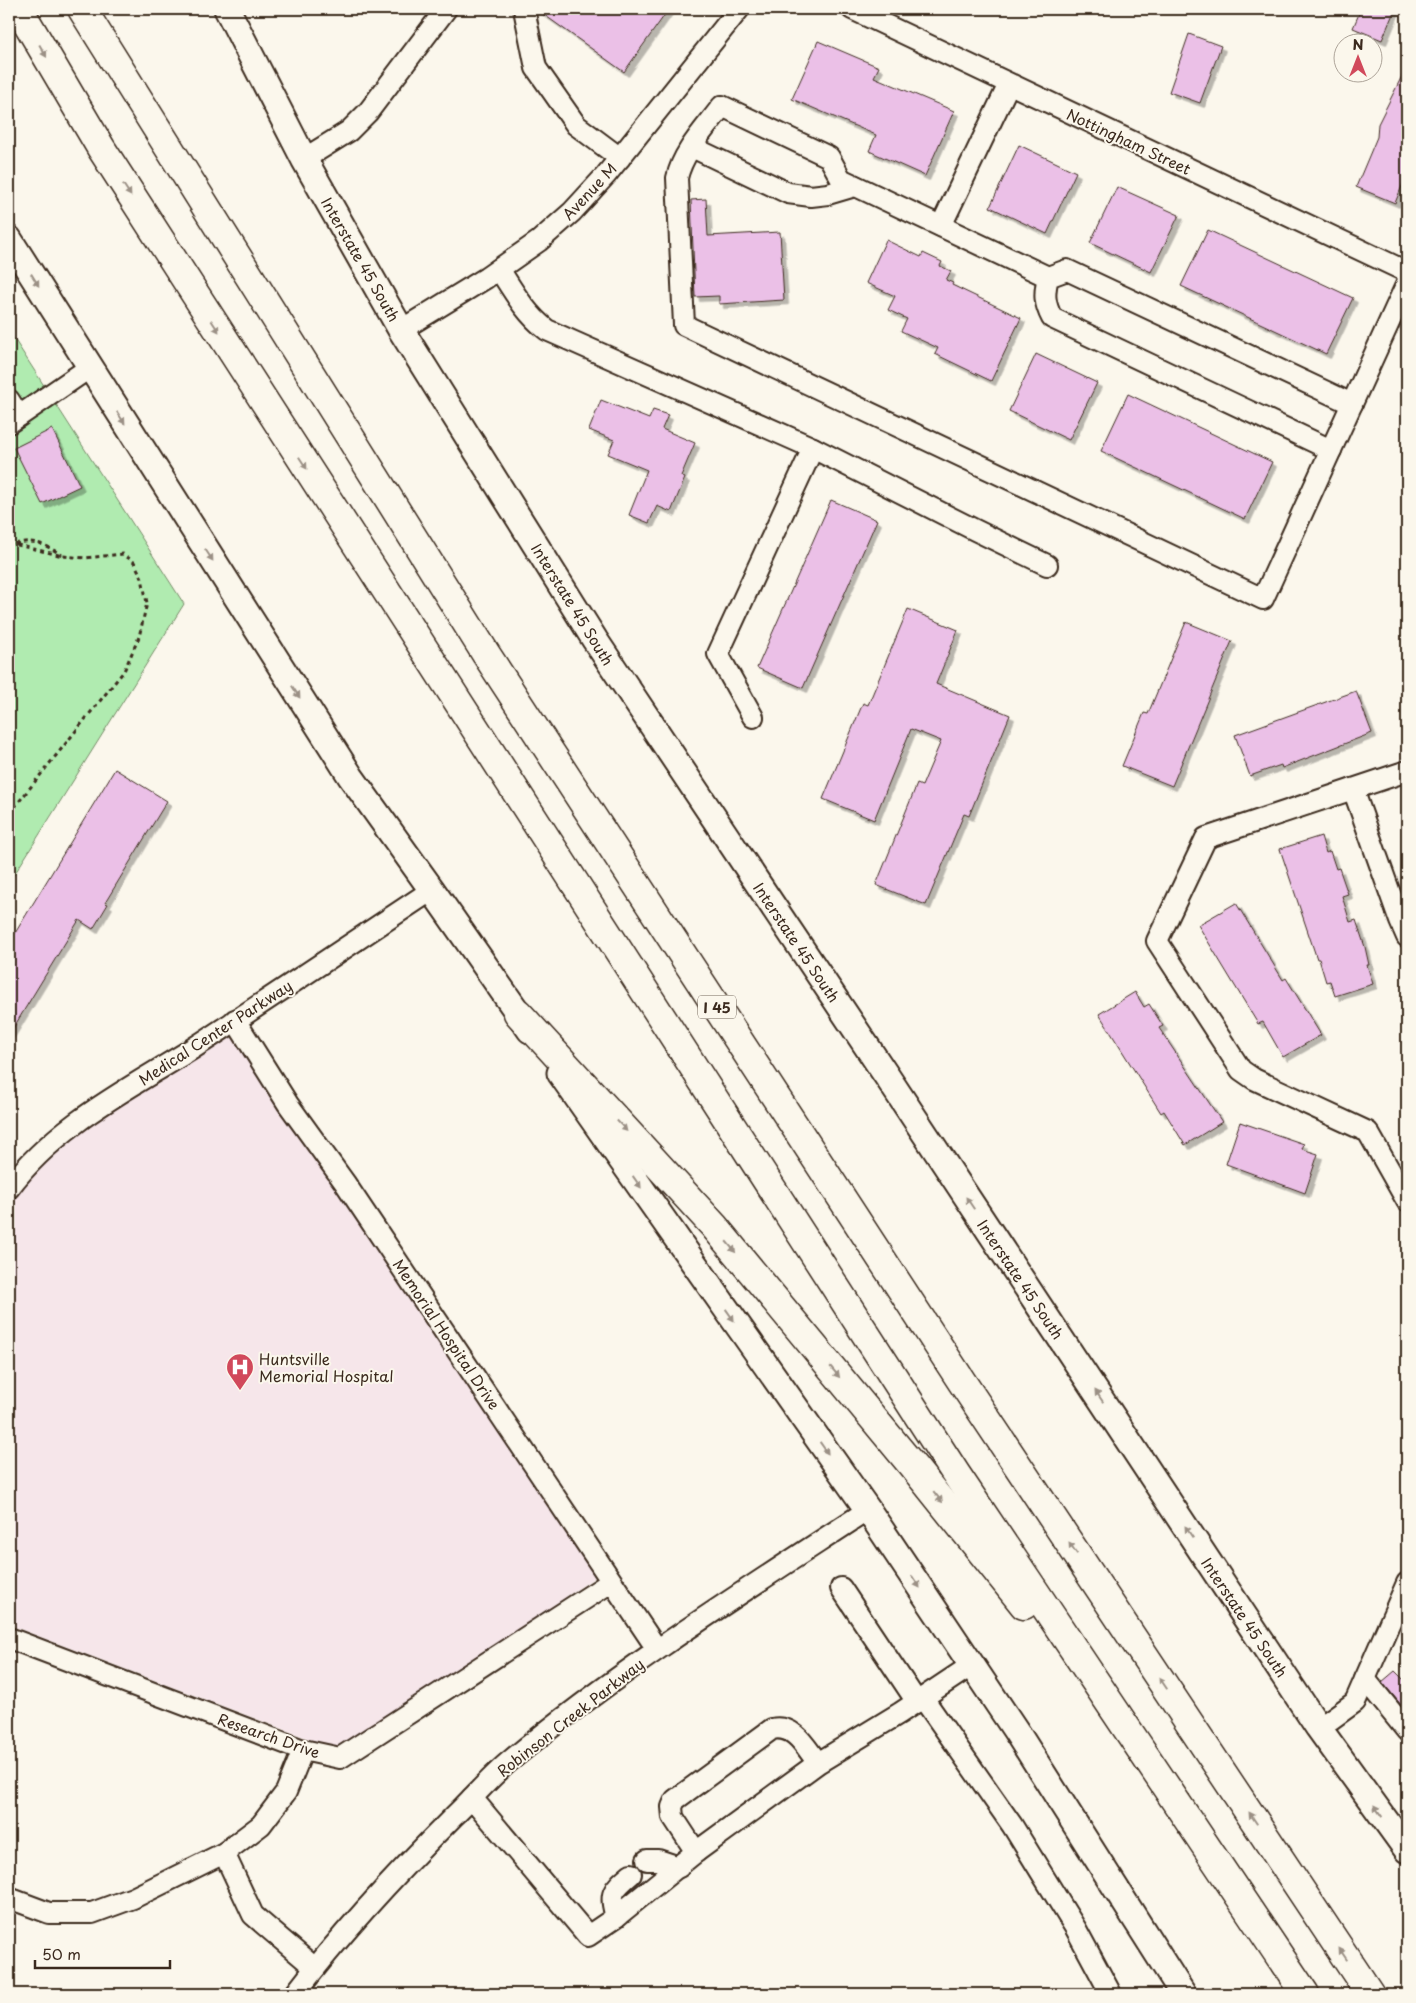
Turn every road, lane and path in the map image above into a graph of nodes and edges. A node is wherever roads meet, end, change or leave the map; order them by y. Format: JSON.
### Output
{"nodes":[{"id":1,"x":18,"y":9,"type":"edge"},
{"id":2,"x":82,"y":9,"type":"edge"},
{"id":3,"x":227,"y":9,"type":"edge"},
{"id":4,"x":446,"y":9,"type":"edge"},
{"id":5,"x":524,"y":9,"type":"edge"},
{"id":6,"x":739,"y":9,"type":"edge"},
{"id":7,"x":852,"y":9,"type":"edge"},
{"id":8,"x":1009,"y":84,"type":"junction"},
{"id":9,"x":692,"y":147,"type":"junction"},
{"id":10,"x":620,"y":158,"type":"junction"},
{"id":11,"x":304,"y":159,"type":"junction"},
{"id":12,"x":855,"y":186,"type":"junction"},
{"id":13,"x":941,"y":226,"type":"junction"},
{"id":14,"x":9,"y":239,"type":"edge"},
{"id":15,"x":499,"y":269,"type":"junction"},
{"id":16,"x":1407,"y":272,"type":"edge"},
{"id":17,"x":1048,"y":277,"type":"junction"},
{"id":18,"x":1407,"y":283,"type":"edge"},
{"id":19,"x":402,"y":330,"type":"junction"},
{"id":20,"x":90,"y":368,"type":"junction"},
{"id":21,"x":1352,"y":404,"type":"junction"},
{"id":22,"x":12,"y":413,"type":"edge"},
{"id":23,"x":813,"y":448,"type":"junction"},
{"id":24,"x":1331,"y":450,"type":"junction"},
{"id":25,"x":9,"y":544,"type":"edge"},
{"id":26,"x":14,"y":545,"type":"junction"},
{"id":27,"x":63,"y":556,"type":"junction"},
{"id":28,"x":1047,"y":565,"type":"dead end"},
{"id":29,"x":753,"y":717,"type":"dead end"},
{"id":30,"x":1407,"y":771,"type":"edge"},
{"id":31,"x":1353,"y":789,"type":"junction"},
{"id":32,"x":9,"y":814,"type":"edge"},
{"id":33,"x":432,"y":890,"type":"junction"},
{"id":34,"x":1407,"y":937,"type":"edge"},
{"id":35,"x":518,"y":1013,"type":"junction"},
{"id":36,"x":235,"y":1020,"type":"junction"},
{"id":37,"x":9,"y":1188,"type":"edge"},
{"id":38,"x":1407,"y":1202,"type":"edge"},
{"id":39,"x":868,"y":1510,"type":"junction"},
{"id":40,"x":611,"y":1582,"type":"junction"},
{"id":41,"x":1407,"y":1583,"type":"edge"},
{"id":42,"x":841,"y":1588,"type":"dead end"},
{"id":43,"x":1401,"y":1607,"type":"edge"},
{"id":44,"x":9,"y":1638,"type":"edge"},
{"id":45,"x":657,"y":1649,"type":"junction"},
{"id":46,"x":972,"y":1665,"type":"junction"},
{"id":47,"x":1365,"y":1679,"type":"junction"},
{"id":48,"x":920,"y":1700,"type":"junction"},
{"id":49,"x":1319,"y":1728,"type":"junction"},
{"id":50,"x":1407,"y":1731,"type":"edge"},
{"id":51,"x":303,"y":1750,"type":"junction"},
{"id":52,"x":818,"y":1763,"type":"junction"},
{"id":53,"x":472,"y":1798,"type":"junction"},
{"id":54,"x":1407,"y":1850,"type":"edge"},
{"id":55,"x":696,"y":1852,"type":"junction"},
{"id":56,"x":224,"y":1853,"type":"junction"},
{"id":57,"x":647,"y":1860,"type":"dead end"},
{"id":58,"x":679,"y":1867,"type":"junction"},
{"id":59,"x":631,"y":1874,"type":"dead end"},
{"id":60,"x":9,"y":1898,"type":"edge"},
{"id":61,"x":616,"y":1917,"type":"junction"},
{"id":62,"x":314,"y":1968,"type":"junction"},
{"id":63,"x":295,"y":1994,"type":"edge"},
{"id":64,"x":1111,"y":1994,"type":"edge"},
{"id":65,"x":1182,"y":1994,"type":"edge"},
{"id":66,"x":1304,"y":1994,"type":"edge"},
{"id":67,"x":1370,"y":1994,"type":"edge"}],
"edges":[{"from":1,"to":66,"type":"highway","one_way":true},
{"from":67,"to":2,"type":"highway","number":"I 45","one_way":true},
{"from":3,"to":11,"type":"main road","name":"Interstate 45 South"},
{"from":4,"to":11,"type":"street"},
{"from":5,"to":10,"type":"street"},
{"from":6,"to":10,"type":"street","name":"Avenue M"},
{"from":7,"to":8,"type":"street","name":"Nottingham Street"},
{"from":8,"to":13,"type":"street"},
{"from":8,"to":16,"type":"street","name":"Nottingham Street"},
{"from":9,"to":12,"type":"street"},
{"from":9,"to":12,"type":"street"},
{"from":9,"to":24,"type":"street"},
{"from":10,"to":15,"type":"street","name":"Avenue M"},
{"from":11,"to":19,"type":"main road","name":"Interstate 45 South"},
{"from":12,"to":13,"type":"street"},
{"from":13,"to":17,"type":"street"},
{"from":14,"to":20,"type":"main road","one_way":true},
{"from":15,"to":19,"type":"street","name":"Avenue M"},
{"from":15,"to":23,"type":"street"},
{"from":17,"to":21,"type":"street"},
{"from":17,"to":24,"type":"street"},
{"from":18,"to":21,"type":"street"},
{"from":49,"to":19,"type":"main road","name":"Interstate 45 South","one_way":true},
{"from":20,"to":22,"type":"street"},
{"from":20,"to":33,"type":"main road","one_way":true},
{"from":21,"to":24,"type":"street"},
{"from":23,"to":28,"type":"street"},
{"from":23,"to":29,"type":"street"},
{"from":25,"to":26,"type":"path"},
{"from":26,"to":27,"type":"path"},
{"from":26,"to":27,"type":"path"},
{"from":27,"to":32,"type":"path"},
{"from":30,"to":31,"type":"street"},
{"from":31,"to":34,"type":"street"},
{"from":31,"to":38,"type":"street"},
{"from":33,"to":35,"type":"main road"},
{"from":33,"to":36,"type":"street","name":"Medical Center Parkway"},
{"from":35,"to":39,"type":"main road","one_way":true},
{"from":35,"to":66,"type":"highway","one_way":true},
{"from":36,"to":37,"type":"street","name":"Medical Center Parkway"},
{"from":36,"to":40,"type":"street","name":"Memorial Hospital Drive"},
{"from":39,"to":45,"type":"street","name":"Robinson Creek Parkway"},
{"from":39,"to":46,"type":"main road","one_way":true},
{"from":40,"to":45,"type":"street","name":"Memorial Hospital Drive"},
{"from":40,"to":51,"type":"street","name":"Research Drive"},
{"from":41,"to":43,"type":"street"},
{"from":42,"to":48,"type":"street"},
{"from":43,"to":47,"type":"street"},
{"from":44,"to":51,"type":"street","name":"Research Drive"},
{"from":45,"to":53,"type":"street","name":"Robinson Creek Parkway"},
{"from":46,"to":48,"type":"street"},
{"from":46,"to":65,"type":"main road"},
{"from":47,"to":49,"type":"street"},
{"from":47,"to":50,"type":"street"},
{"from":48,"to":52,"type":"street"},
{"from":48,"to":64,"type":"street"},
{"from":54,"to":49,"type":"main road","name":"Interstate 45 South","one_way":true},
{"from":51,"to":56,"type":"street"},
{"from":52,"to":55,"type":"street"},
{"from":52,"to":55,"type":"street"},
{"from":53,"to":61,"type":"street"},
{"from":53,"to":62,"type":"street","name":"Robinson Creek Parkway"},
{"from":55,"to":58,"type":"street"},
{"from":56,"to":60,"type":"street"},
{"from":56,"to":62,"type":"street"},
{"from":57,"to":58,"type":"street"},
{"from":58,"to":61,"type":"street"},
{"from":59,"to":61,"type":"street"},
{"from":62,"to":63,"type":"street","name":"Robinson Creek Parkway"}]}
